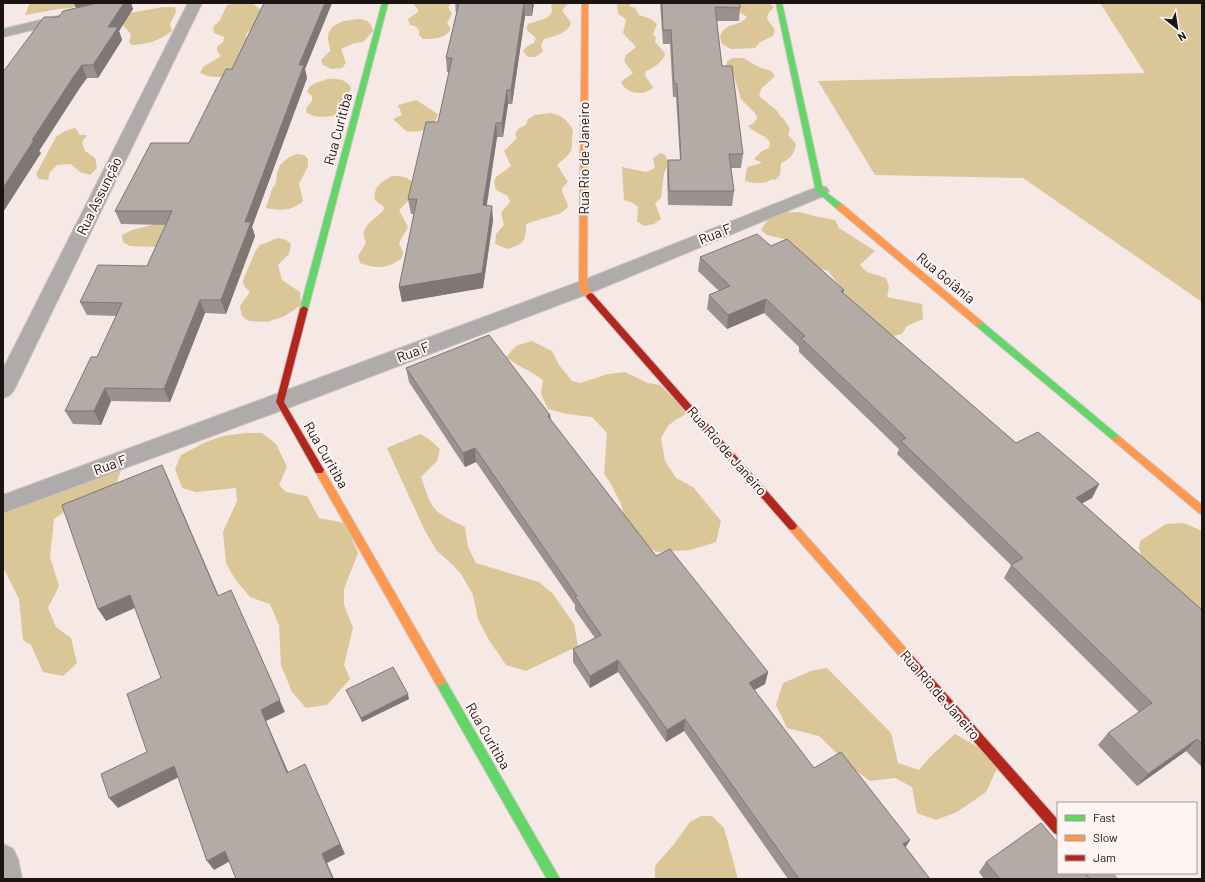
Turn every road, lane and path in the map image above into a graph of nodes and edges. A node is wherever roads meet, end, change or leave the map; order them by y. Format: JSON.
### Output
{"nodes":[{"id":1,"x":195,"y":3,"type":"edge"},
{"id":2,"x":385,"y":3,"type":"edge"},
{"id":3,"x":585,"y":3,"type":"edge"},
{"id":4,"x":779,"y":3,"type":"edge"},
{"id":5,"x":79,"y":16,"type":"edge"},
{"id":6,"x":3,"y":33,"type":"edge"},
{"id":7,"x":820,"y":191,"type":"junction"},
{"id":8,"x":583,"y":288,"type":"junction"},
{"id":9,"x":3,"y":390,"type":"edge"},
{"id":10,"x":280,"y":402,"type":"junction"},
{"id":11,"x":3,"y":504,"type":"edge"},
{"id":12,"x":1202,"y":510,"type":"edge"},
{"id":13,"x":1057,"y":828,"type":"edge"},
{"id":14,"x":3,"y":859,"type":"edge"},
{"id":15,"x":7,"y":879,"type":"edge"},
{"id":16,"x":554,"y":879,"type":"edge"}],
"edges":[{"from":1,"to":9,"type":"street","name":"Rua Assunção"},
{"from":2,"to":10,"type":"street","name":"Rua Curitiba"},
{"from":3,"to":8,"type":"street","name":"Rua Rio de Janeiro"},
{"from":4,"to":7,"type":"street"},
{"from":5,"to":6,"type":"street"},
{"from":7,"to":8,"type":"street","name":"Rua F"},
{"from":7,"to":12,"type":"street","name":"Rua Goiânia"},
{"from":8,"to":10,"type":"street","name":"Rua F"},
{"from":8,"to":13,"type":"street","name":"Rua Rio de Janeiro"},
{"from":10,"to":11,"type":"street","name":"Rua F"},
{"from":10,"to":16,"type":"street","name":"Rua Curitiba"},
{"from":14,"to":15,"type":"street"}]}
